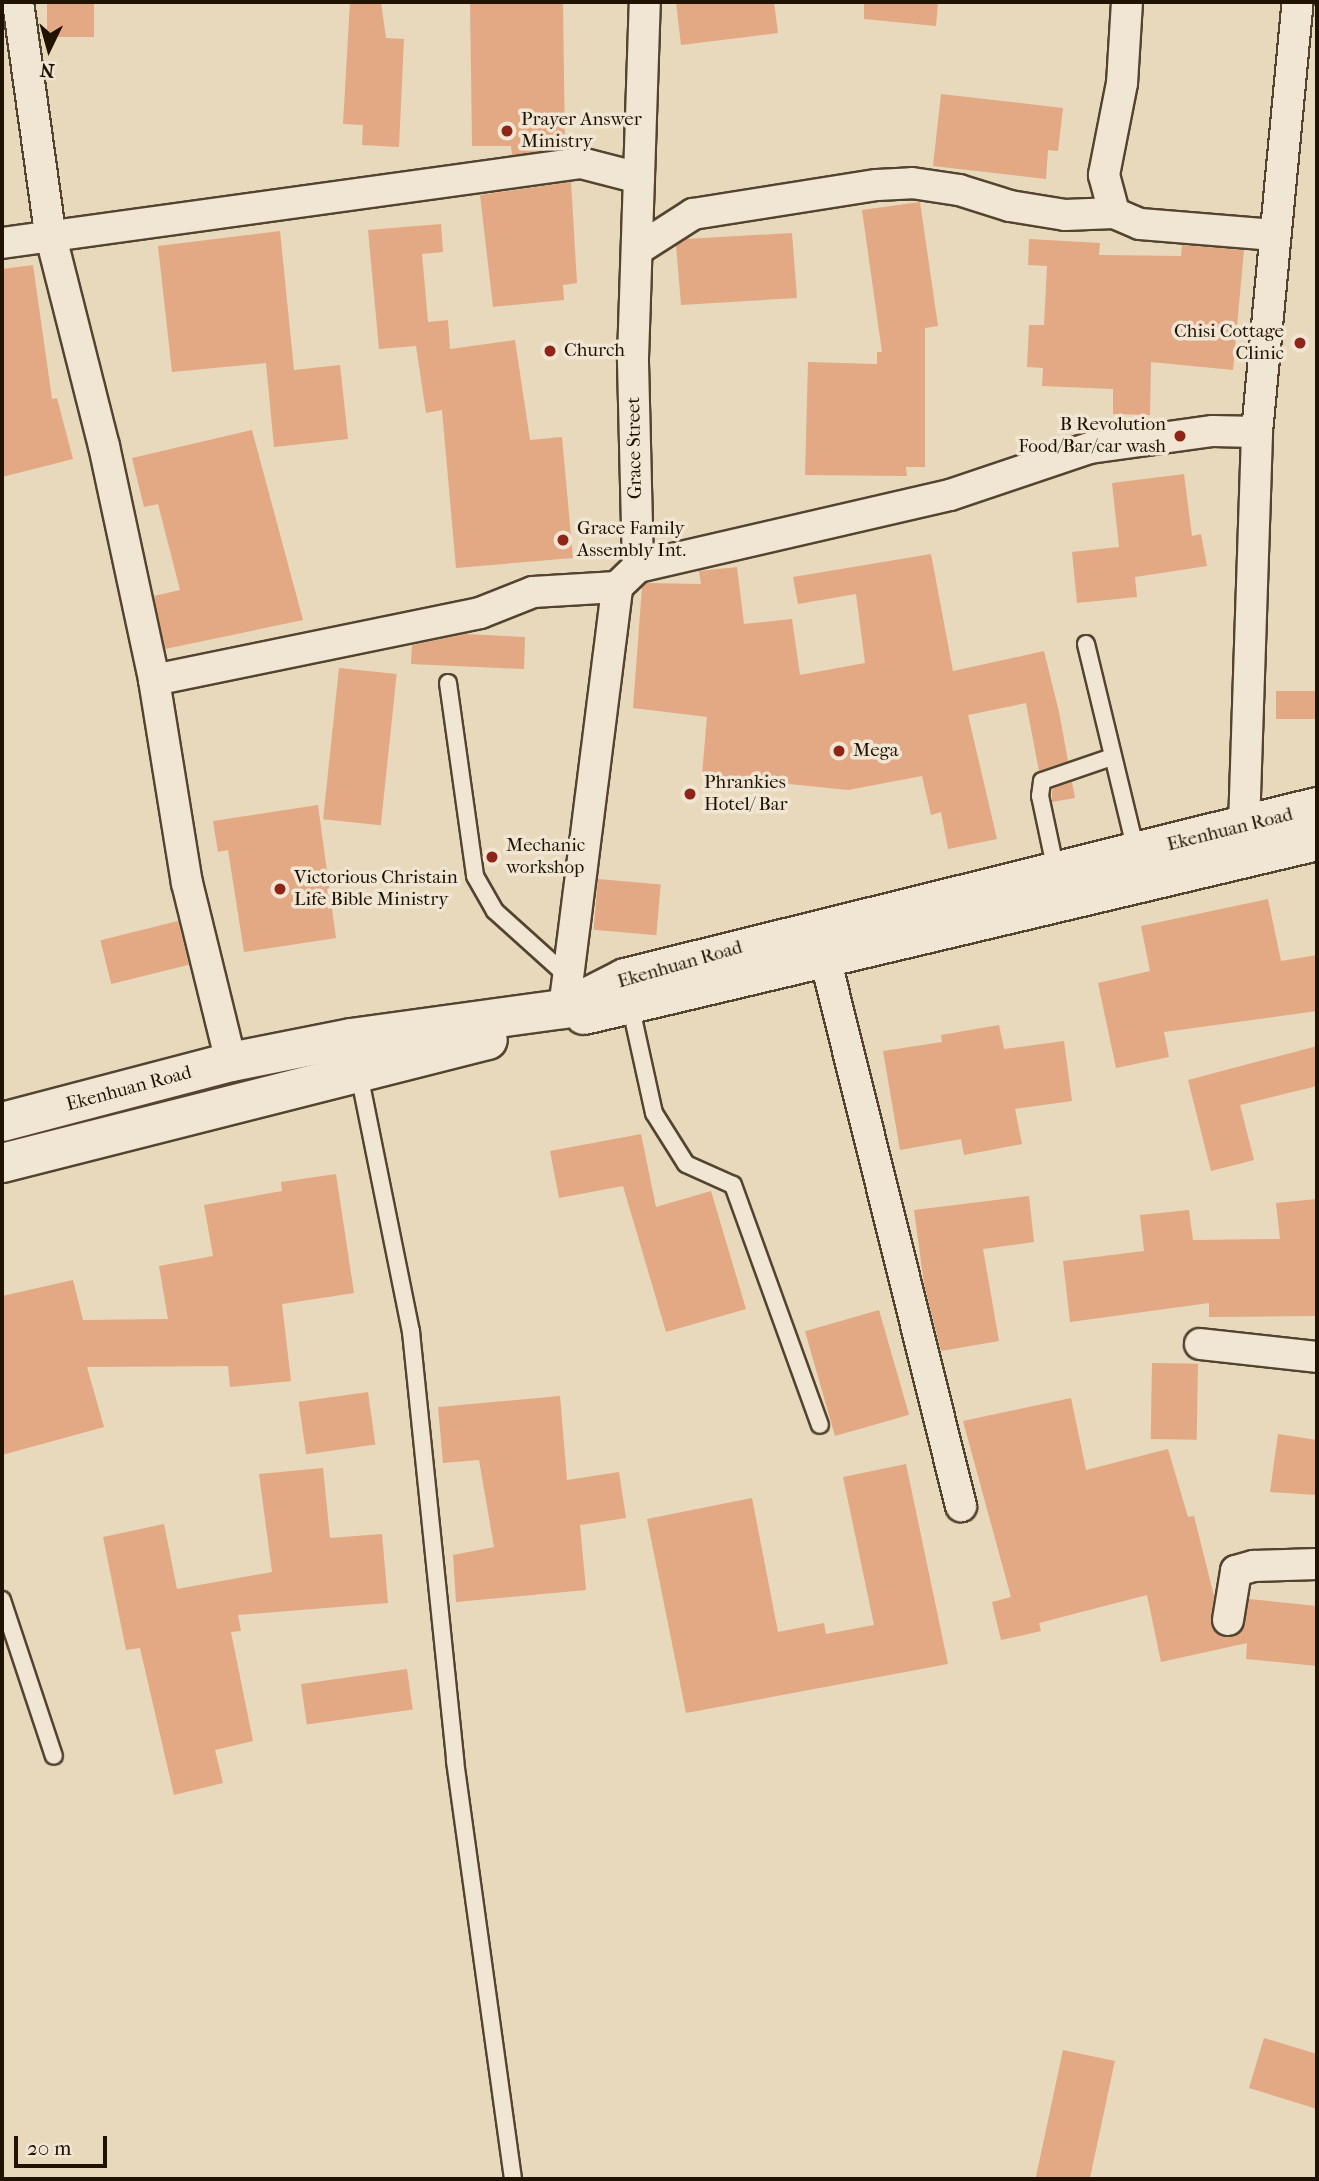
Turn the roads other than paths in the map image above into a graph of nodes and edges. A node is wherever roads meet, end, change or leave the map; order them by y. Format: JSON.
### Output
{"nodes":[{"id":1,"x":18,"y":2,"type":"edge"},
{"id":2,"x":645,"y":2,"type":"edge"},
{"id":3,"x":1127,"y":2,"type":"edge"},
{"id":4,"x":1298,"y":2,"type":"edge"},
{"id":5,"x":639,"y":178,"type":"junction"},
{"id":6,"x":1114,"y":213,"type":"junction"},
{"id":7,"x":51,"y":233,"type":"junction"},
{"id":8,"x":1275,"y":235,"type":"junction"},
{"id":9,"x":2,"y":243,"type":"edge"},
{"id":10,"x":637,"y":250,"type":"junction"},
{"id":11,"x":1257,"y":432,"type":"junction"},
{"id":12,"x":628,"y":577,"type":"junction"},
{"id":13,"x":1086,"y":644,"type":"dead end"},
{"id":14,"x":154,"y":680,"type":"junction"},
{"id":15,"x":448,"y":683,"type":"dead end"},
{"id":16,"x":1112,"y":757,"type":"junction"},
{"id":17,"x":1317,"y":807,"type":"edge"},
{"id":18,"x":1244,"y":826,"type":"junction"},
{"id":19,"x":1317,"y":841,"type":"edge"},
{"id":20,"x":1136,"y":854,"type":"junction"},
{"id":21,"x":1056,"y":871,"type":"junction"},
{"id":22,"x":825,"y":958,"type":"junction"},
{"id":23,"x":565,"y":992,"type":"junction"},
{"id":24,"x":630,"y":1004,"type":"junction"},
{"id":25,"x":231,"y":1062,"type":"junction"},
{"id":26,"x":359,"y":1074,"type":"junction"},
{"id":27,"x":2,"y":1122,"type":"edge"},
{"id":28,"x":2,"y":1163,"type":"edge"},
{"id":29,"x":1200,"y":1344,"type":"dead end"},
{"id":30,"x":1317,"y":1357,"type":"edge"},
{"id":31,"x":820,"y":1425,"type":"dead end"},
{"id":32,"x":961,"y":1506,"type":"dead end"},
{"id":33,"x":1317,"y":1564,"type":"edge"},
{"id":34,"x":2,"y":1600,"type":"edge"},
{"id":35,"x":1228,"y":1620,"type":"dead end"},
{"id":36,"x":54,"y":1756,"type":"dead end"},
{"id":37,"x":513,"y":2179,"type":"edge"}],
"edges":[{"from":1,"to":7,"type":"street"},
{"from":2,"to":5,"type":"street","name":"Grace Street"},
{"from":3,"to":6,"type":"street"},
{"from":4,"to":8,"type":"street"},
{"from":5,"to":7,"type":"street"},
{"from":5,"to":10,"type":"street","name":"Grace Street"},
{"from":6,"to":8,"type":"street"},
{"from":6,"to":10,"type":"street"},
{"from":7,"to":9,"type":"street"},
{"from":7,"to":14,"type":"street"},
{"from":8,"to":11,"type":"street"},
{"from":10,"to":12,"type":"street","name":"Grace Street"},
{"from":11,"to":12,"type":"street"},
{"from":11,"to":18,"type":"street"},
{"from":12,"to":14,"type":"street"},
{"from":12,"to":23,"type":"street","name":"Grace Street"},
{"from":13,"to":16,"type":"lane"},
{"from":14,"to":25,"type":"street"},
{"from":15,"to":23,"type":"lane"},
{"from":16,"to":20,"type":"lane"},
{"from":16,"to":21,"type":"lane"},
{"from":17,"to":18,"type":"main road","name":"Ekenhuan Road"},
{"from":18,"to":20,"type":"main road","name":"Ekenhuan Road"},
{"from":19,"to":22,"type":"main road","name":"Ekenhuan Road"},
{"from":20,"to":21,"type":"main road","name":"Ekenhuan Road"},
{"from":21,"to":23,"type":"main road","name":"Ekenhuan Road"},
{"from":22,"to":24,"type":"main road","name":"Ekenhuan Road"},
{"from":22,"to":32,"type":"street"},
{"from":23,"to":25,"type":"main road","name":"Ekenhuan Road"},
{"from":24,"to":26,"type":"main road","name":"Ekenhuan Road"},
{"from":24,"to":31,"type":"lane"},
{"from":25,"to":27,"type":"main road","name":"Ekenhuan Road"},
{"from":26,"to":28,"type":"main road","name":"Ekenhuan Road"},
{"from":26,"to":37,"type":"lane"},
{"from":29,"to":30,"type":"street"},
{"from":33,"to":35,"type":"street"},
{"from":34,"to":36,"type":"lane"}]}
